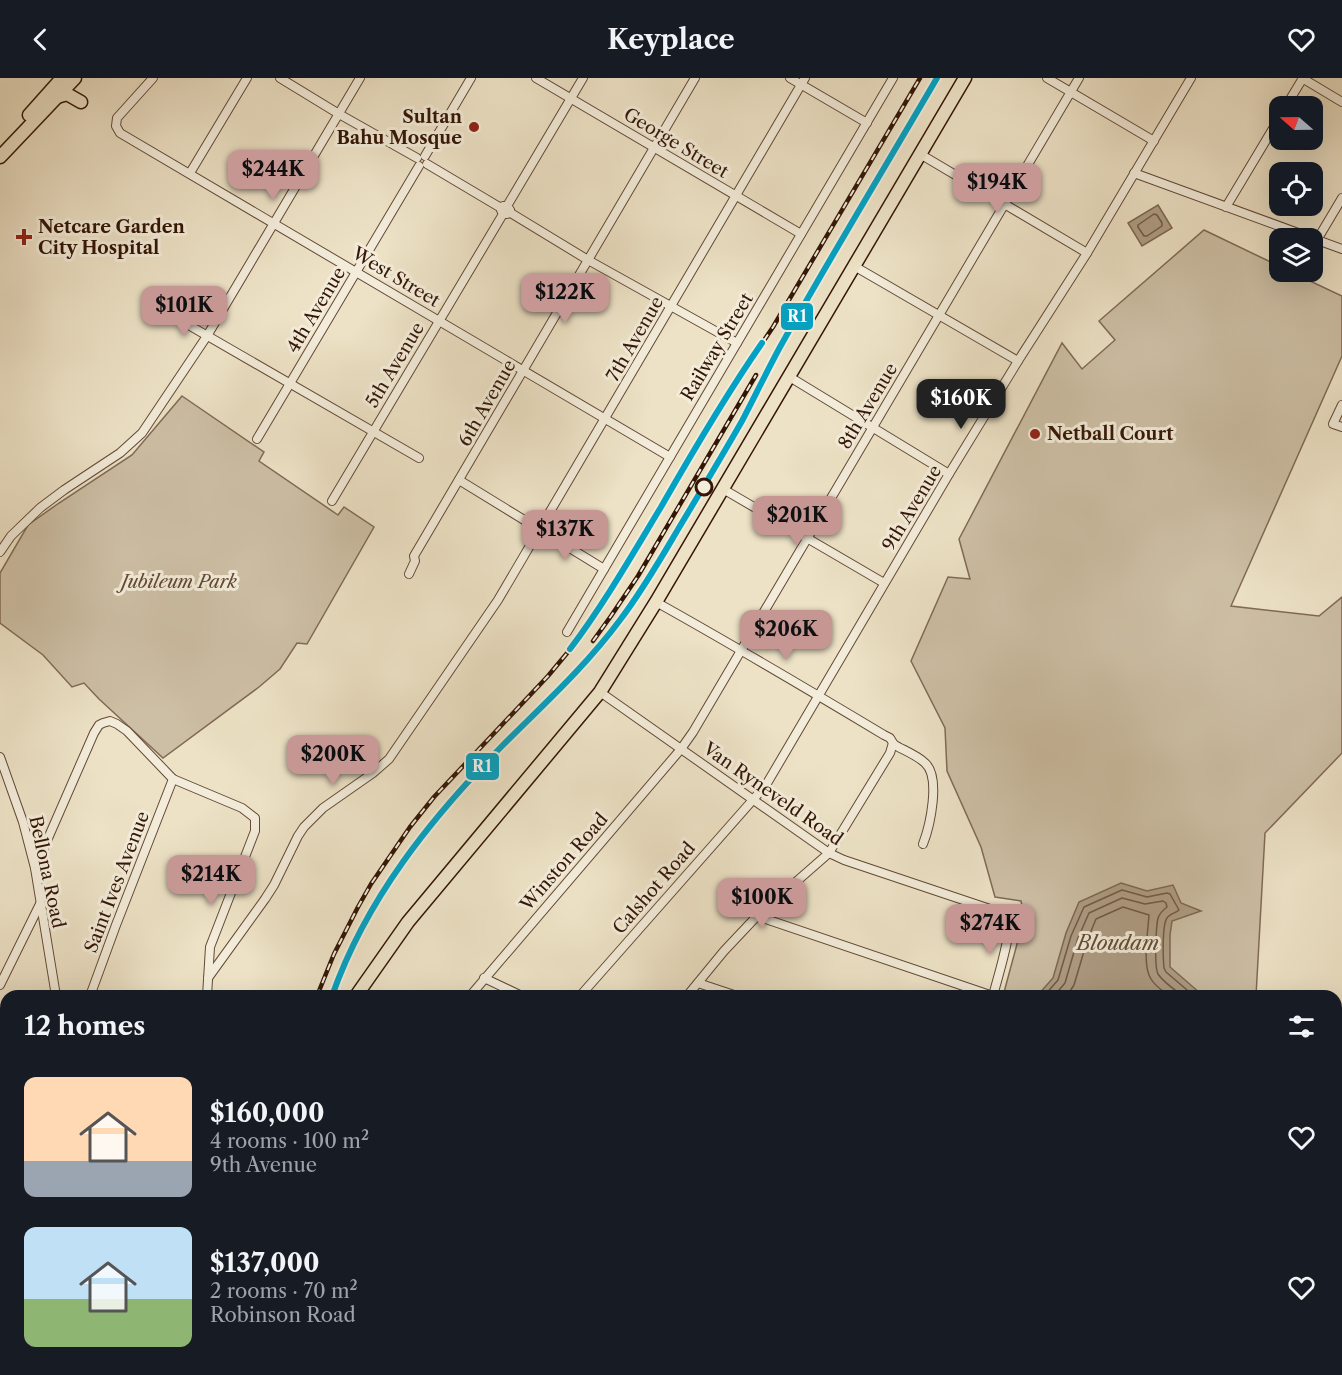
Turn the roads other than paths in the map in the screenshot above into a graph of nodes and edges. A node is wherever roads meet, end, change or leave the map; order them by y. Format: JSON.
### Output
{"nodes":[{"id":1,"x":62,"y":78,"type":"edge"},
{"id":2,"x":75,"y":78,"type":"edge"},
{"id":3,"x":153,"y":78,"type":"edge"},
{"id":4,"x":248,"y":78,"type":"edge"},
{"id":5,"x":280,"y":78,"type":"edge"},
{"id":6,"x":360,"y":78,"type":"edge"},
{"id":7,"x":471,"y":78,"type":"edge"},
{"id":8,"x":536,"y":78,"type":"edge"},
{"id":9,"x":583,"y":78,"type":"edge"},
{"id":10,"x":695,"y":78,"type":"edge"},
{"id":11,"x":790,"y":78,"type":"edge"},
{"id":12,"x":893,"y":78,"type":"edge"},
{"id":13,"x":965,"y":78,"type":"edge"},
{"id":14,"x":1047,"y":78,"type":"edge"},
{"id":15,"x":1078,"y":78,"type":"edge"},
{"id":16,"x":1191,"y":78,"type":"edge"},
{"id":17,"x":1302,"y":78,"type":"edge"},
{"id":18,"x":803,"y":81,"type":"edge"},
{"id":19,"x":1070,"y":92,"type":"junction"},
{"id":20,"x":1292,"y":96,"type":"edge"},
{"id":21,"x":57,"y":97,"type":"junction"},
{"id":22,"x":571,"y":98,"type":"junction"},
{"id":23,"x":81,"y":102,"type":"dead end"},
{"id":24,"x":1342,"y":102,"type":"edge"},
{"id":25,"x":339,"y":114,"type":"junction"},
{"id":26,"x":867,"y":123,"type":"junction"},
{"id":27,"x":1269,"y":135,"type":"edge"},
{"id":28,"x":1154,"y":141,"type":"junction"},
{"id":29,"x":0,"y":147,"type":"edge"},
{"id":30,"x":654,"y":147,"type":"junction"},
{"id":31,"x":920,"y":154,"type":"junction"},
{"id":32,"x":0,"y":158,"type":"edge"},
{"id":33,"x":422,"y":161,"type":"junction"},
{"id":34,"x":190,"y":173,"type":"junction"},
{"id":35,"x":1134,"y":173,"type":"junction"},
{"id":36,"x":736,"y":196,"type":"junction"},
{"id":37,"x":1342,"y":198,"type":"edge"},
{"id":38,"x":1005,"y":204,"type":"junction"},
{"id":39,"x":1226,"y":207,"type":"junction"},
{"id":40,"x":505,"y":210,"type":"junction"},
{"id":41,"x":274,"y":223,"type":"junction"},
{"id":42,"x":1284,"y":228,"type":"edge"},
{"id":43,"x":1323,"y":230,"type":"edge"},
{"id":44,"x":801,"y":234,"type":"junction"},
{"id":45,"x":1323,"y":242,"type":"edge"},
{"id":46,"x":1342,"y":249,"type":"edge"},
{"id":47,"x":1087,"y":253,"type":"junction"},
{"id":48,"x":588,"y":260,"type":"junction"},
{"id":49,"x":854,"y":266,"type":"junction"},
{"id":50,"x":356,"y":272,"type":"junction"},
{"id":51,"x":672,"y":306,"type":"junction"},
{"id":52,"x":939,"y":315,"type":"junction"},
{"id":53,"x":173,"y":316,"type":"dead end"},
{"id":54,"x":439,"y":321,"type":"junction"},
{"id":55,"x":207,"y":336,"type":"junction"},
{"id":56,"x":737,"y":343,"type":"junction"},
{"id":57,"x":1018,"y":361,"type":"junction"},
{"id":58,"x":523,"y":370,"type":"junction"},
{"id":59,"x":788,"y":376,"type":"junction"},
{"id":60,"x":290,"y":384,"type":"junction"},
{"id":61,"x":1342,"y":405,"type":"edge"},
{"id":62,"x":605,"y":419,"type":"junction"},
{"id":63,"x":873,"y":427,"type":"junction"},
{"id":64,"x":1342,"y":427,"type":"edge"},
{"id":65,"x":373,"y":432,"type":"junction"},
{"id":66,"x":257,"y":439,"type":"dead end"},
{"id":67,"x":670,"y":457,"type":"junction"},
{"id":68,"x":419,"y":458,"type":"dead end"},
{"id":69,"x":949,"y":474,"type":"junction"},
{"id":70,"x":459,"y":480,"type":"junction"},
{"id":71,"x":723,"y":489,"type":"junction"},
{"id":72,"x":332,"y":501,"type":"dead end"},
{"id":73,"x":540,"y":531,"type":"junction"},
{"id":74,"x":808,"y":538,"type":"junction"},
{"id":75,"x":0,"y":552,"type":"edge"},
{"id":76,"x":604,"y":569,"type":"junction"},
{"id":77,"x":409,"y":574,"type":"dead end"},
{"id":78,"x":885,"y":583,"type":"junction"},
{"id":79,"x":656,"y":602,"type":"junction"},
{"id":80,"x":567,"y":632,"type":"dead end"},
{"id":81,"x":742,"y":650,"type":"junction"},
{"id":82,"x":600,"y":692,"type":"junction"},
{"id":83,"x":819,"y":696,"type":"junction"},
{"id":84,"x":893,"y":744,"type":"junction"},
{"id":85,"x":681,"y":749,"type":"junction"},
{"id":86,"x":0,"y":757,"type":"edge"},
{"id":87,"x":5,"y":771,"type":"junction"},
{"id":88,"x":173,"y":779,"type":"junction"},
{"id":89,"x":0,"y":781,"type":"edge"},
{"id":90,"x":752,"y":800,"type":"junction"},
{"id":91,"x":923,"y":844,"type":"dead end"},
{"id":92,"x":829,"y":853,"type":"junction"},
{"id":93,"x":35,"y":868,"type":"junction"},
{"id":94,"x":40,"y":904,"type":"junction"},
{"id":95,"x":757,"y":916,"type":"junction"},
{"id":96,"x":208,"y":978,"type":"junction"},
{"id":97,"x":484,"y":978,"type":"junction"},
{"id":98,"x":698,"y":983,"type":"junction"},
{"id":99,"x":0,"y":985,"type":"edge"},
{"id":100,"x":55,"y":990,"type":"edge"},
{"id":101,"x":92,"y":990,"type":"edge"},
{"id":102,"x":207,"y":990,"type":"edge"},
{"id":103,"x":360,"y":990,"type":"edge"},
{"id":104,"x":475,"y":990,"type":"edge"},
{"id":105,"x":509,"y":990,"type":"edge"},
{"id":106,"x":585,"y":990,"type":"edge"},
{"id":107,"x":692,"y":990,"type":"edge"},
{"id":108,"x":719,"y":990,"type":"edge"},
{"id":109,"x":975,"y":990,"type":"edge"},
{"id":110,"x":994,"y":990,"type":"edge"}],
"edges":[{"from":1,"to":29,"type":"main road"},
{"from":2,"to":21,"type":"main road"},
{"from":3,"to":34,"type":"street","name":"West Street"},
{"from":4,"to":34,"type":"street"},
{"from":5,"to":25,"type":"street"},
{"from":6,"to":25,"type":"street"},
{"from":7,"to":33,"type":"street","name":"4th Avenue"},
{"from":8,"to":22,"type":"street","name":"George Street"},
{"from":9,"to":22,"type":"street","name":"5th Avenue"},
{"from":10,"to":30,"type":"street","name":"6th Avenue"},
{"from":11,"to":18,"type":"street"},
{"from":12,"to":26,"type":"street","name":"Railway Street"},
{"from":13,"to":31,"type":"main road"},
{"from":14,"to":19,"type":"street"},
{"from":15,"to":19,"type":"street","name":"8th Avenue"},
{"from":16,"to":28,"type":"street","name":"9th Avenue"},
{"from":17,"to":20,"type":"street"},
{"from":17,"to":24,"type":"street"},
{"from":18,"to":26,"type":"street"},
{"from":18,"to":36,"type":"street","name":"7th Avenue"},
{"from":19,"to":28,"type":"street"},
{"from":19,"to":38,"type":"street","name":"8th Avenue"},
{"from":21,"to":23,"type":"main road"},
{"from":21,"to":32,"type":"main road"},
{"from":22,"to":30,"type":"street","name":"George Street"},
{"from":22,"to":40,"type":"street","name":"5th Avenue"},
{"from":25,"to":33,"type":"street"},
{"from":25,"to":41,"type":"street"},
{"from":26,"to":44,"type":"street","name":"Railway Street"},
{"from":27,"to":39,"type":"street"},
{"from":28,"to":35,"type":"street","name":"9th Avenue"},
{"from":30,"to":36,"type":"street","name":"George Street"},
{"from":30,"to":48,"type":"street","name":"6th Avenue"},
{"from":31,"to":38,"type":"street"},
{"from":31,"to":49,"type":"main road"},
{"from":33,"to":40,"type":"street"},
{"from":33,"to":50,"type":"street","name":"4th Avenue"},
{"from":34,"to":41,"type":"street","name":"West Street"},
{"from":35,"to":39,"type":"street"},
{"from":35,"to":47,"type":"street","name":"9th Avenue"},
{"from":36,"to":44,"type":"street","name":"George Street"},
{"from":36,"to":51,"type":"street","name":"7th Avenue"},
{"from":37,"to":43,"type":"street"},
{"from":38,"to":47,"type":"street"},
{"from":38,"to":52,"type":"street","name":"8th Avenue"},
{"from":39,"to":42,"type":"street"},
{"from":40,"to":48,"type":"street"},
{"from":40,"to":54,"type":"street","name":"5th Avenue"},
{"from":41,"to":50,"type":"street","name":"West Street"},
{"from":41,"to":55,"type":"street"},
{"from":44,"to":56,"type":"street","name":"Railway Street"},
{"from":45,"to":46,"type":"street"},
{"from":47,"to":57,"type":"street","name":"9th Avenue"},
{"from":48,"to":51,"type":"street"},
{"from":48,"to":58,"type":"street","name":"6th Avenue"},
{"from":49,"to":52,"type":"street"},
{"from":49,"to":59,"type":"main road"},
{"from":50,"to":54,"type":"street","name":"West Street"},
{"from":50,"to":60,"type":"street","name":"4th Avenue"},
{"from":51,"to":56,"type":"street"},
{"from":51,"to":62,"type":"street","name":"7th Avenue"},
{"from":52,"to":57,"type":"street"},
{"from":52,"to":63,"type":"street","name":"8th Avenue"},
{"from":53,"to":55,"type":"street"},
{"from":54,"to":58,"type":"street","name":"West Street"},
{"from":54,"to":65,"type":"street","name":"5th Avenue"},
{"from":55,"to":60,"type":"street"},
{"from":55,"to":75,"type":"street"},
{"from":56,"to":67,"type":"street","name":"Railway Street"},
{"from":57,"to":69,"type":"street","name":"9th Avenue"},
{"from":58,"to":62,"type":"street","name":"West Street"},
{"from":58,"to":70,"type":"street","name":"6th Avenue"},
{"from":59,"to":63,"type":"street"},
{"from":59,"to":71,"type":"main road"},
{"from":60,"to":65,"type":"street"},
{"from":60,"to":66,"type":"street","name":"4th Avenue"},
{"from":61,"to":64,"type":"street"},
{"from":62,"to":67,"type":"street","name":"West Street"},
{"from":62,"to":73,"type":"street","name":"7th Avenue"},
{"from":63,"to":69,"type":"street"},
{"from":63,"to":74,"type":"street","name":"8th Avenue"},
{"from":65,"to":68,"type":"street"},
{"from":65,"to":72,"type":"street","name":"5th Avenue"},
{"from":67,"to":76,"type":"street","name":"Railway Street"},
{"from":69,"to":78,"type":"street","name":"9th Avenue"},
{"from":70,"to":73,"type":"street"},
{"from":70,"to":77,"type":"street","name":"6th Avenue"},
{"from":71,"to":74,"type":"street"},
{"from":71,"to":79,"type":"main road"},
{"from":73,"to":76,"type":"street"},
{"from":73,"to":96,"type":"street","name":"7th Avenue"},
{"from":74,"to":78,"type":"street"},
{"from":74,"to":81,"type":"street","name":"8th Avenue"},
{"from":76,"to":80,"type":"street","name":"Railway Street"},
{"from":78,"to":83,"type":"street","name":"9th Avenue"},
{"from":79,"to":81,"type":"street"},
{"from":79,"to":82,"type":"main road"},
{"from":81,"to":83,"type":"street"},
{"from":81,"to":85,"type":"street","name":"8th Avenue"},
{"from":82,"to":85,"type":"street","name":"Van Ryneveld Road"},
{"from":82,"to":103,"type":"main road"},
{"from":83,"to":84,"type":"street"},
{"from":83,"to":90,"type":"street","name":"9th Avenue"},
{"from":84,"to":91,"type":"street"},
{"from":84,"to":92,"type":"street"},
{"from":85,"to":90,"type":"street","name":"Van Ryneveld Road"},
{"from":85,"to":97,"type":"street","name":"Winston Road"},
{"from":86,"to":87,"type":"street","name":"Bellona Road"},
{"from":87,"to":89,"type":"street"},
{"from":87,"to":93,"type":"street","name":"Bellona Road"},
{"from":88,"to":93,"type":"street"},
{"from":88,"to":96,"type":"street"},
{"from":88,"to":101,"type":"street","name":"Saint Ives Avenue"},
{"from":90,"to":92,"type":"street","name":"Van Ryneveld Road"},
{"from":90,"to":106,"type":"street","name":"Calshot Road"},
{"from":92,"to":95,"type":"street"},
{"from":92,"to":110,"type":"street","name":"Van Ryneveld Road"},
{"from":93,"to":94,"type":"street","name":"Bellona Road"},
{"from":94,"to":99,"type":"street"},
{"from":94,"to":100,"type":"street","name":"Bellona Road"},
{"from":95,"to":98,"type":"street"},
{"from":95,"to":109,"type":"street"},
{"from":96,"to":102,"type":"street"},
{"from":97,"to":104,"type":"street","name":"Winston Road"},
{"from":97,"to":105,"type":"street"},
{"from":98,"to":107,"type":"street"},
{"from":98,"to":108,"type":"street"}]}
